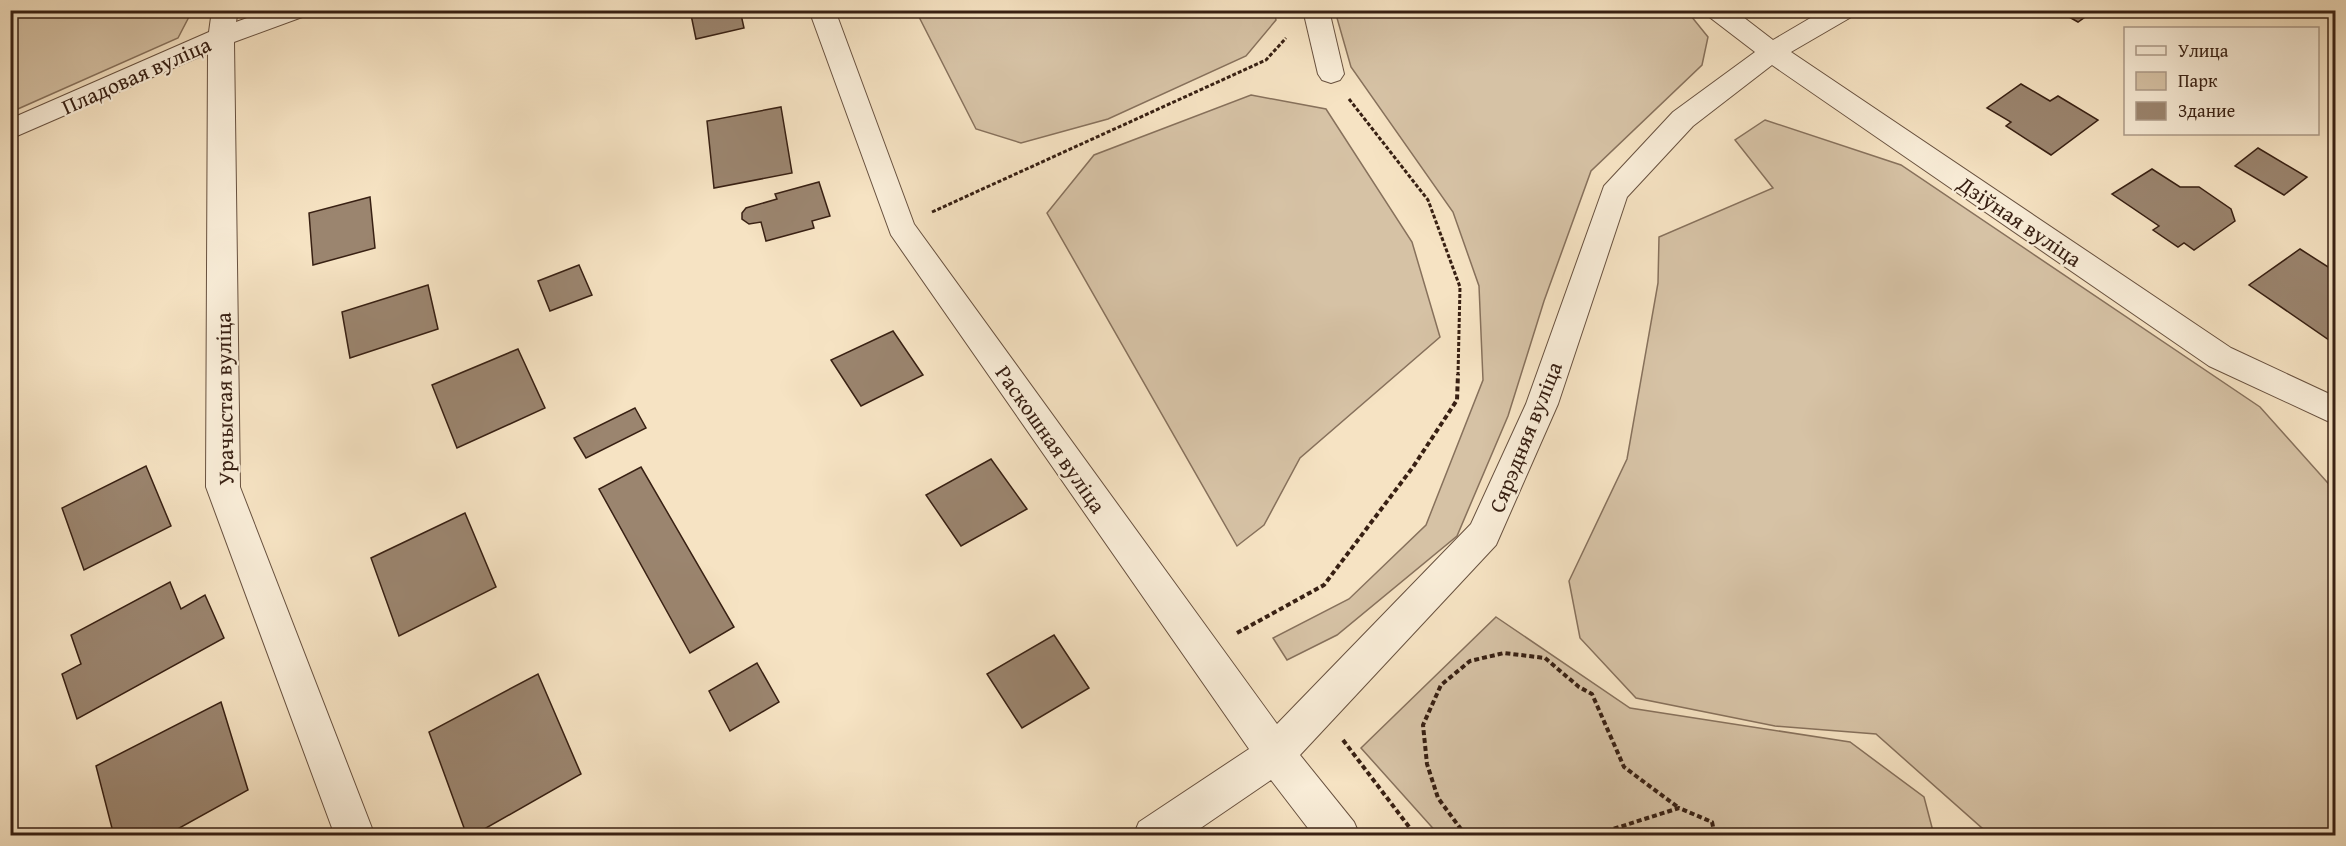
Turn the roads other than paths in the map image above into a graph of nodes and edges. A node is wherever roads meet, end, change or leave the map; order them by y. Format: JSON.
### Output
{"nodes":[{"id":1,"x":296,"y":10,"type":"edge"},
{"id":2,"x":822,"y":10,"type":"edge"},
{"id":3,"x":1316,"y":10,"type":"edge"},
{"id":4,"x":1717,"y":10,"type":"edge"},
{"id":5,"x":1844,"y":10,"type":"edge"},
{"id":6,"x":223,"y":24,"type":"edge"},
{"id":7,"x":1772,"y":52,"type":"junction"},
{"id":8,"x":1330,"y":74,"type":"road end"},
{"id":9,"x":10,"y":130,"type":"edge"},
{"id":10,"x":2336,"y":412,"type":"edge"},
{"id":11,"x":1275,"y":754,"type":"junction"},
{"id":12,"x":355,"y":836,"type":"edge"},
{"id":13,"x":1153,"y":836,"type":"edge"},
{"id":14,"x":1340,"y":836,"type":"edge"}],
"edges":[{"from":1,"to":6,"type":"street","name":"Пладовая вуліца"},
{"from":2,"to":11,"type":"street","name":"Раскошная вуліца"},
{"from":3,"to":8,"type":"street"},
{"from":4,"to":7,"type":"street","name":"Дзіўная вуліца"},
{"from":5,"to":7,"type":"street","name":"Сярэдняя вуліца"},
{"from":6,"to":9,"type":"street","name":"Пладовая вуліца"},
{"from":6,"to":12,"type":"street","name":"Урачыстая вуліца"},
{"from":7,"to":10,"type":"street","name":"Дзіўная вуліца"},
{"from":7,"to":11,"type":"street","name":"Сярэдняя вуліца"},
{"from":11,"to":13,"type":"street","name":"Сярэдняя вуліца"},
{"from":11,"to":14,"type":"street","name":"Раскошная вуліца"}]}
